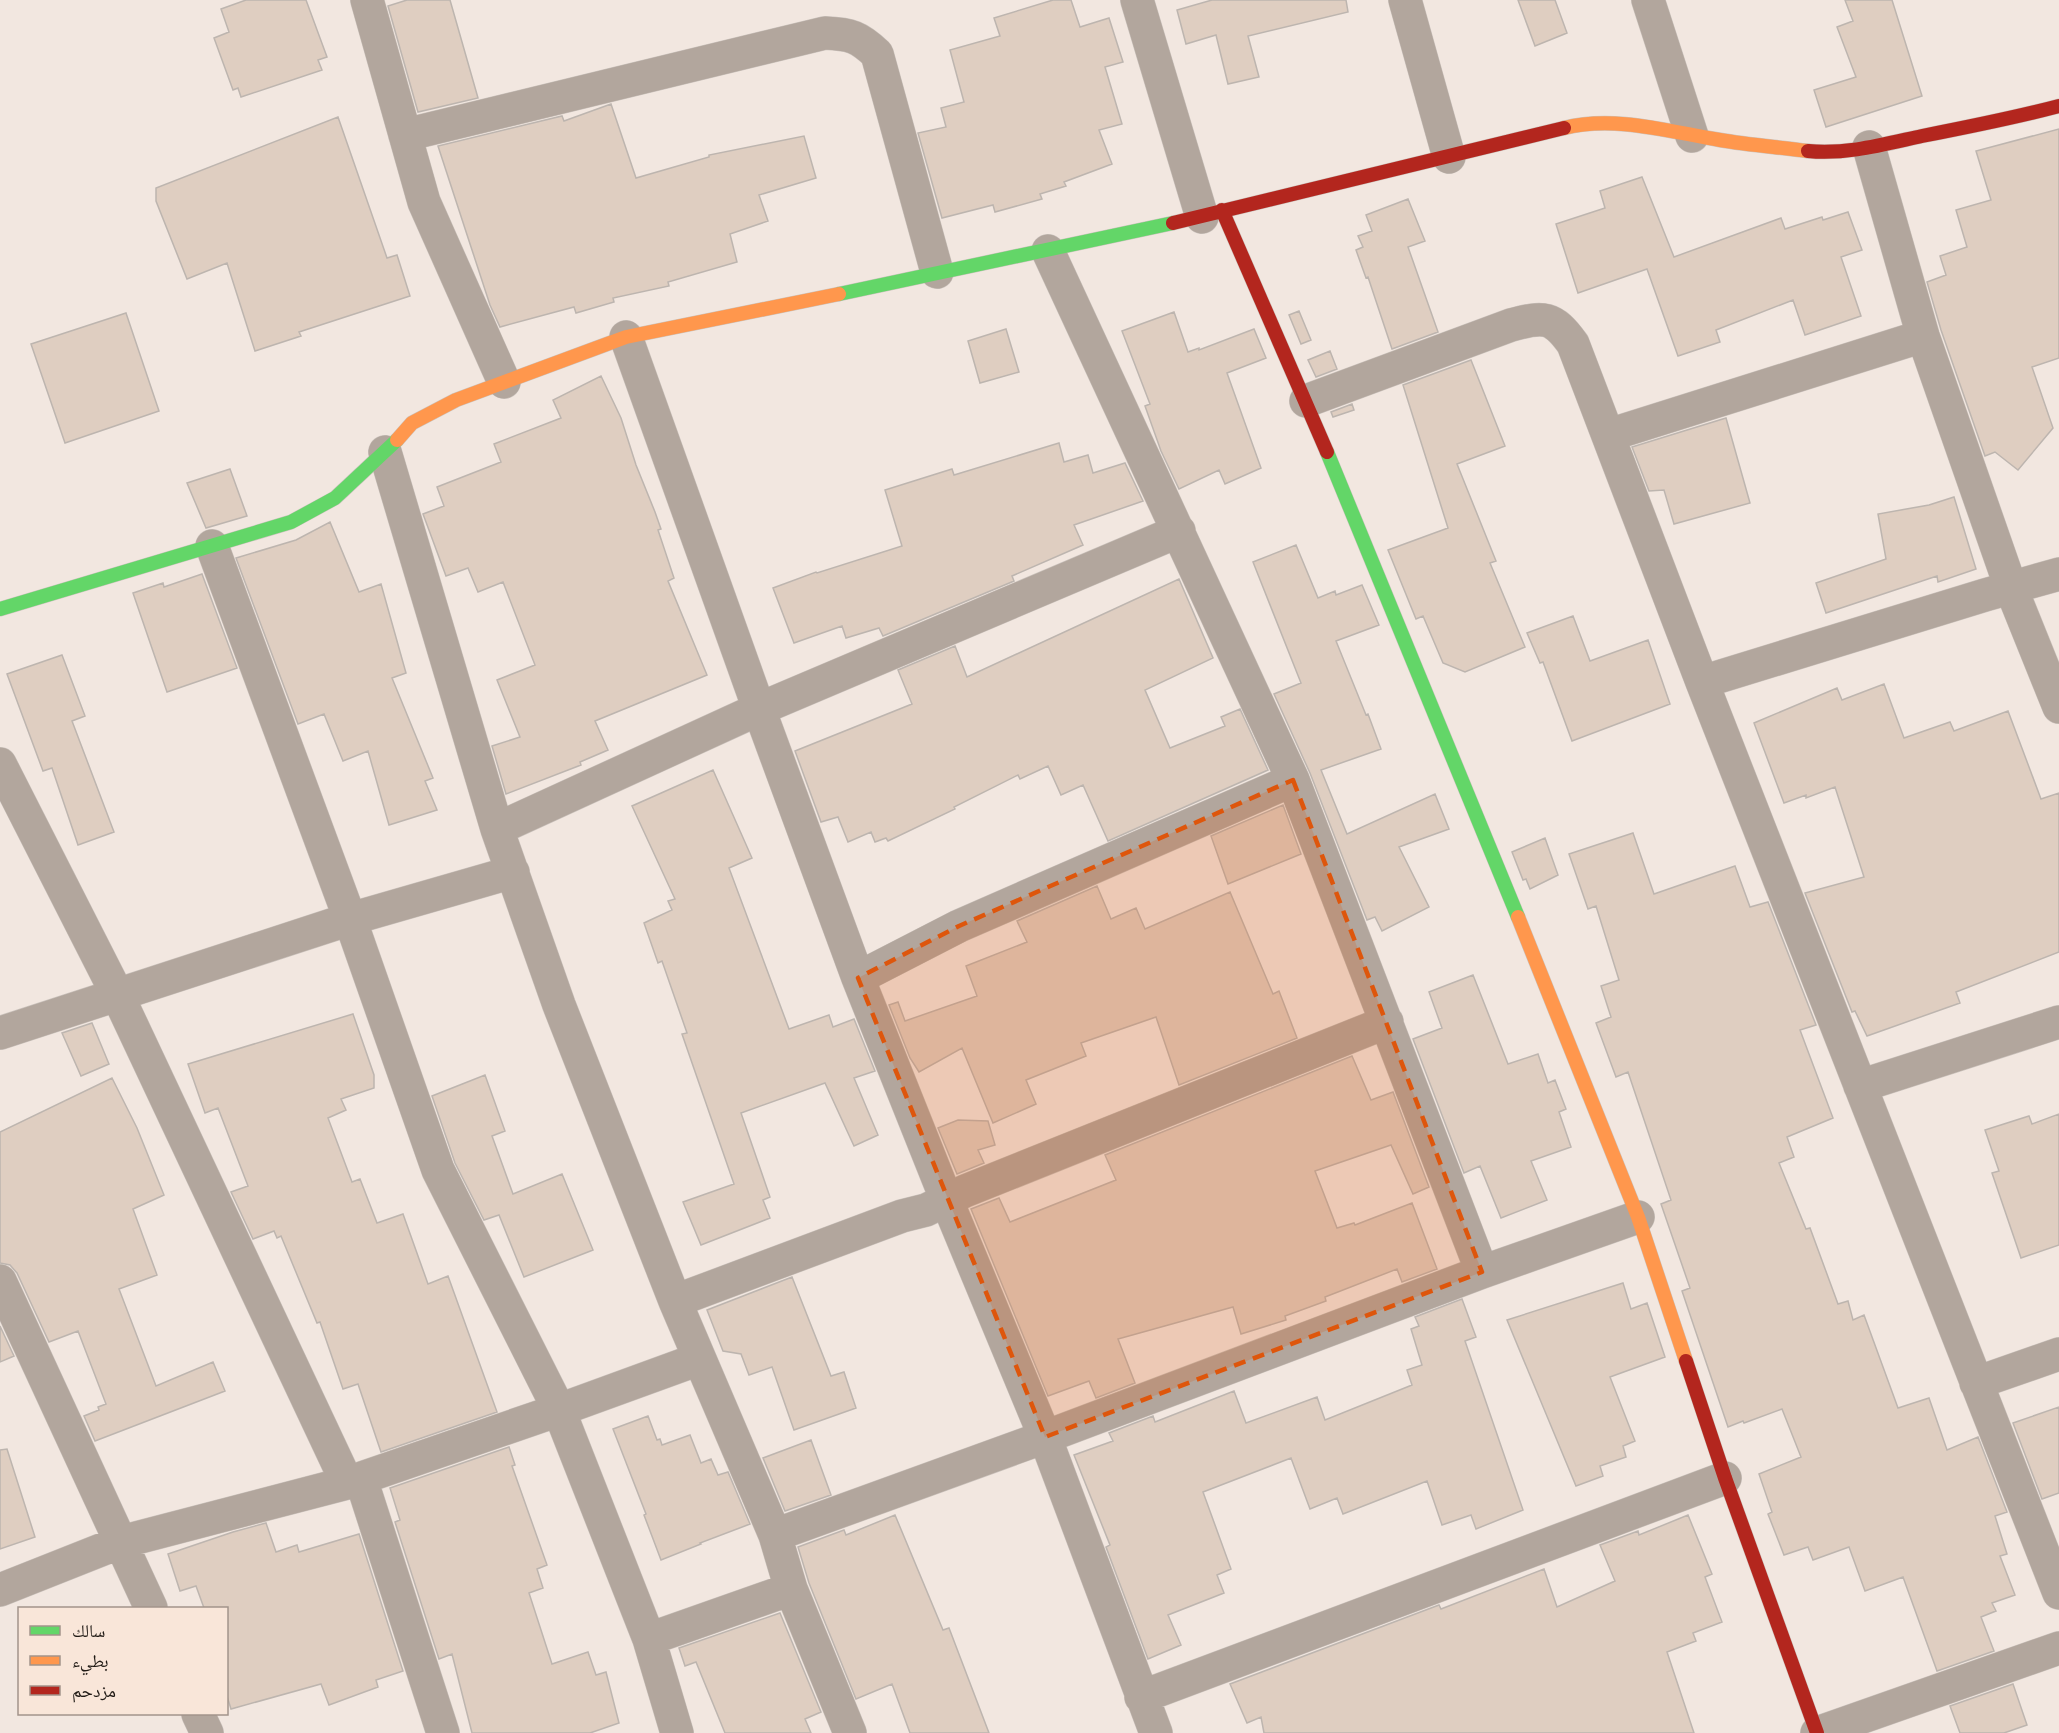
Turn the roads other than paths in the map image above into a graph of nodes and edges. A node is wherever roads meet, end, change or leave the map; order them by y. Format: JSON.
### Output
{"nodes":[{"id":1,"x":367,"y":0,"type":"edge"},
{"id":2,"x":1137,"y":0,"type":"edge"},
{"id":3,"x":1405,"y":0,"type":"edge"},
{"id":4,"x":1648,"y":0,"type":"edge"},
{"id":5,"x":2059,"y":106,"type":"edge"},
{"id":6,"x":405,"y":135,"type":"junction"},
{"id":7,"x":1692,"y":136,"type":"junction"},
{"id":8,"x":1869,"y":147,"type":"junction"},
{"id":9,"x":1449,"y":157,"type":"junction"},
{"id":10,"x":1212,"y":213,"type":"junction"},
{"id":11,"x":1048,"y":251,"type":"junction"},
{"id":12,"x":937,"y":272,"type":"junction"},
{"id":13,"x":1923,"y":336,"type":"junction"},
{"id":14,"x":626,"y":337,"type":"junction"},
{"id":15,"x":504,"y":382,"type":"junction"},
{"id":16,"x":1305,"y":401,"type":"junction"},
{"id":17,"x":1609,"y":435,"type":"junction"},
{"id":18,"x":385,"y":452,"type":"junction"},
{"id":19,"x":1179,"y":531,"type":"junction"},
{"id":20,"x":212,"y":546,"type":"junction"},
{"id":21,"x":2059,"y":574,"type":"edge"},
{"id":22,"x":2011,"y":588,"type":"junction"},
{"id":23,"x":0,"y":609,"type":"edge"},
{"id":24,"x":1702,"y":682,"type":"junction"},
{"id":25,"x":2059,"y":707,"type":"edge"},
{"id":26,"x":759,"y":709,"type":"junction"},
{"id":27,"x":0,"y":764,"type":"edge"},
{"id":28,"x":1293,"y":780,"type":"junction"},
{"id":29,"x":497,"y":829,"type":"junction"},
{"id":30,"x":513,"y":872,"type":"junction"},
{"id":31,"x":350,"y":919,"type":"junction"},
{"id":32,"x":858,"y":978,"type":"junction"},
{"id":33,"x":118,"y":996,"type":"junction"},
{"id":34,"x":2059,"y":1022,"type":"edge"},
{"id":35,"x":1387,"y":1023,"type":"junction"},
{"id":36,"x":0,"y":1033,"type":"edge"},
{"id":37,"x":1860,"y":1086,"type":"junction"},
{"id":38,"x":947,"y":1201,"type":"junction"},
{"id":39,"x":1638,"y":1217,"type":"junction"},
{"id":40,"x":1482,"y":1272,"type":"junction"},
{"id":41,"x":0,"y":1281,"type":"edge"},
{"id":42,"x":675,"y":1301,"type":"junction"},
{"id":43,"x":2059,"y":1354,"type":"edge"},
{"id":44,"x":699,"y":1359,"type":"junction"},
{"id":45,"x":1976,"y":1383,"type":"junction"},
{"id":46,"x":559,"y":1410,"type":"junction"},
{"id":47,"x":1046,"y":1437,"type":"junction"},
{"id":48,"x":1725,"y":1478,"type":"junction"},
{"id":49,"x":354,"y":1481,"type":"junction"},
{"id":50,"x":774,"y":1535,"type":"junction"},
{"id":51,"x":121,"y":1542,"type":"junction"},
{"id":52,"x":791,"y":1588,"type":"junction"},
{"id":53,"x":0,"y":1590,"type":"edge"},
{"id":54,"x":2059,"y":1593,"type":"edge"},
{"id":55,"x":151,"y":1607,"type":"edge"},
{"id":56,"x":649,"y":1639,"type":"junction"},
{"id":57,"x":2059,"y":1648,"type":"edge"},
{"id":58,"x":1141,"y":1697,"type":"junction"},
{"id":59,"x":199,"y":1715,"type":"edge"},
{"id":60,"x":207,"y":1733,"type":"edge"},
{"id":61,"x":442,"y":1733,"type":"edge"},
{"id":62,"x":677,"y":1733,"type":"edge"},
{"id":63,"x":850,"y":1733,"type":"edge"},
{"id":64,"x":1156,"y":1733,"type":"edge"},
{"id":65,"x":1817,"y":1733,"type":"edge"}],
"edges":[{"from":1,"to":6,"type":"street"},
{"from":2,"to":10,"type":"street"},
{"from":3,"to":9,"type":"street"},
{"from":4,"to":7,"type":"street"},
{"from":5,"to":8,"type":"street"},
{"from":6,"to":12,"type":"street"},
{"from":6,"to":15,"type":"street"},
{"from":7,"to":8,"type":"street"},
{"from":7,"to":9,"type":"street"},
{"from":8,"to":13,"type":"street"},
{"from":9,"to":10,"type":"street"},
{"from":10,"to":11,"type":"street"},
{"from":10,"to":16,"type":"street"},
{"from":11,"to":12,"type":"street"},
{"from":11,"to":19,"type":"street"},
{"from":12,"to":14,"type":"street"},
{"from":13,"to":17,"type":"street"},
{"from":13,"to":22,"type":"street"},
{"from":14,"to":15,"type":"street"},
{"from":14,"to":26,"type":"street"},
{"from":15,"to":18,"type":"street"},
{"from":16,"to":17,"type":"street"},
{"from":16,"to":39,"type":"street"},
{"from":17,"to":24,"type":"street"},
{"from":18,"to":20,"type":"street"},
{"from":18,"to":29,"type":"street"},
{"from":19,"to":26,"type":"street"},
{"from":19,"to":28,"type":"street"},
{"from":20,"to":23,"type":"street"},
{"from":20,"to":31,"type":"street"},
{"from":21,"to":22,"type":"street"},
{"from":22,"to":24,"type":"street"},
{"from":22,"to":25,"type":"street"},
{"from":24,"to":37,"type":"street"},
{"from":26,"to":29,"type":"street"},
{"from":26,"to":32,"type":"street"},
{"from":27,"to":33,"type":"street"},
{"from":28,"to":32,"type":"street"},
{"from":28,"to":35,"type":"street"},
{"from":29,"to":30,"type":"street"},
{"from":30,"to":31,"type":"street"},
{"from":30,"to":42,"type":"street"},
{"from":31,"to":33,"type":"street"},
{"from":31,"to":46,"type":"street"},
{"from":32,"to":38,"type":"street"},
{"from":33,"to":36,"type":"street"},
{"from":33,"to":49,"type":"street"},
{"from":34,"to":37,"type":"street"},
{"from":35,"to":38,"type":"street"},
{"from":35,"to":40,"type":"street"},
{"from":37,"to":45,"type":"street"},
{"from":38,"to":42,"type":"street"},
{"from":38,"to":47,"type":"street"},
{"from":39,"to":40,"type":"street"},
{"from":39,"to":48,"type":"street"},
{"from":40,"to":47,"type":"street"},
{"from":41,"to":51,"type":"street"},
{"from":42,"to":44,"type":"street"},
{"from":43,"to":45,"type":"street"},
{"from":44,"to":46,"type":"street"},
{"from":44,"to":50,"type":"street"},
{"from":45,"to":54,"type":"street"},
{"from":46,"to":49,"type":"street"},
{"from":46,"to":56,"type":"street"},
{"from":47,"to":50,"type":"street"},
{"from":47,"to":58,"type":"street"},
{"from":48,"to":58,"type":"street"},
{"from":48,"to":65,"type":"street"},
{"from":49,"to":51,"type":"street"},
{"from":49,"to":61,"type":"street"},
{"from":50,"to":52,"type":"street"},
{"from":51,"to":53,"type":"street"},
{"from":51,"to":55,"type":"street"},
{"from":52,"to":56,"type":"street"},
{"from":52,"to":63,"type":"street"},
{"from":56,"to":62,"type":"street"},
{"from":57,"to":65,"type":"street"},
{"from":58,"to":64,"type":"street"},
{"from":59,"to":60,"type":"street"}]}
